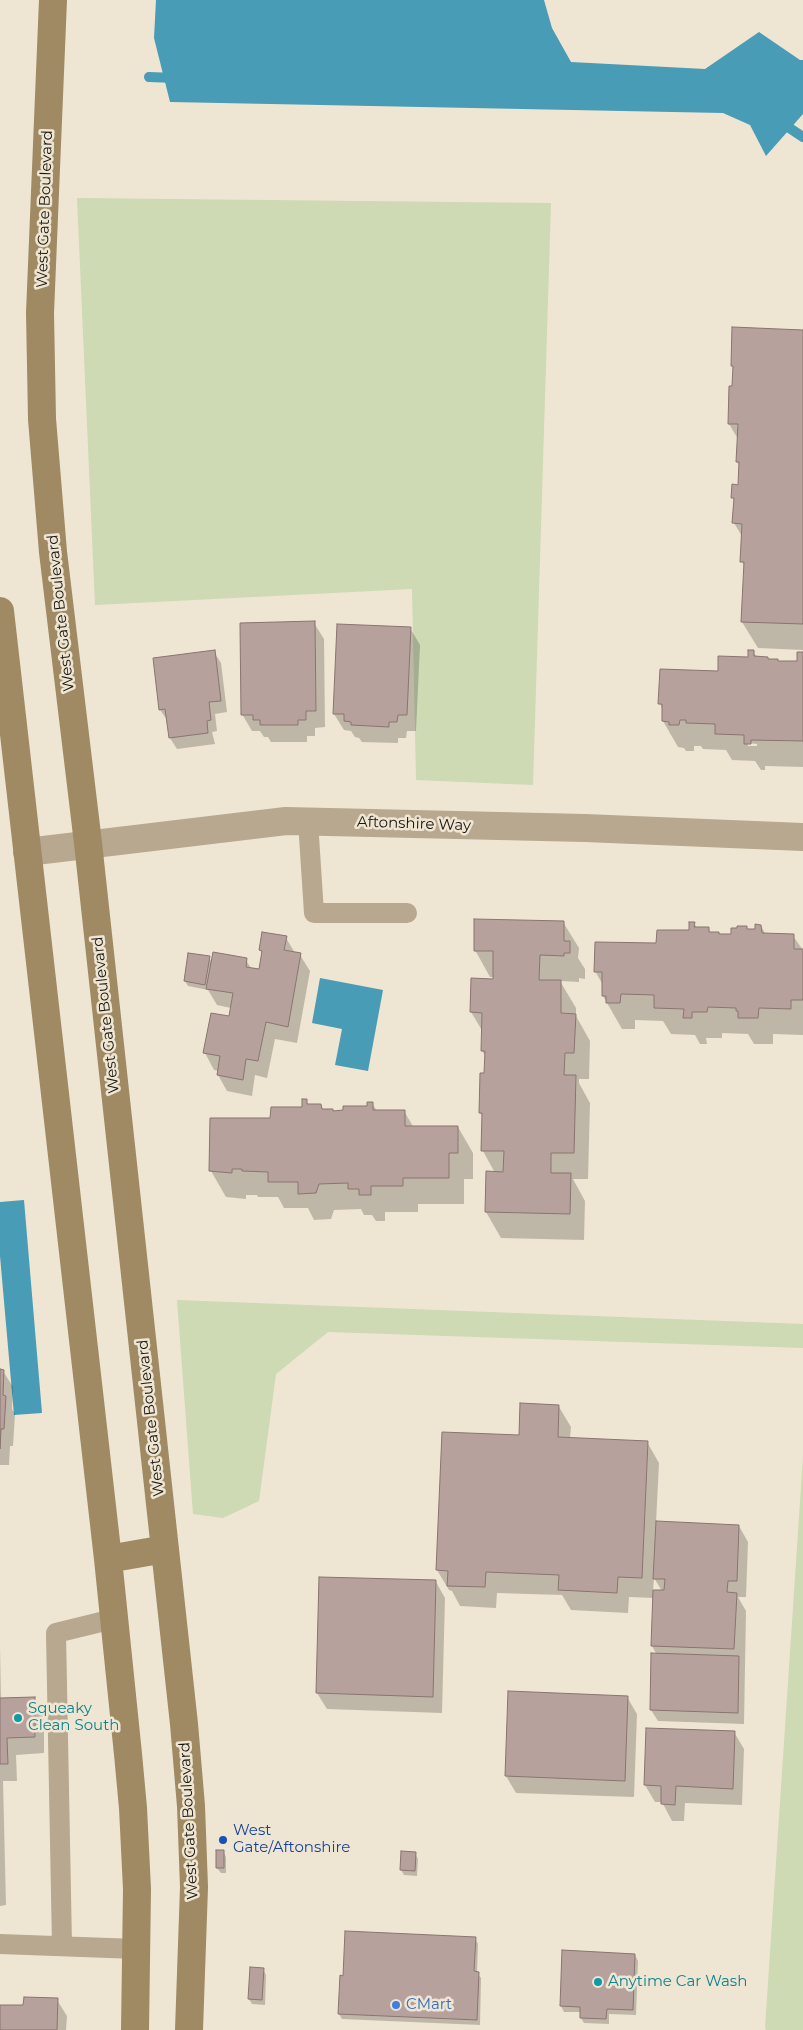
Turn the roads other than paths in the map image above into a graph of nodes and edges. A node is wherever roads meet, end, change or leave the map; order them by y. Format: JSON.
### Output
{"nodes":[{"id":1,"x":53,"y":0,"type":"edge"},
{"id":2,"x":0,"y":611,"type":"edge"},
{"id":3,"x":308,"y":821,"type":"junction"},
{"id":4,"x":803,"y":837,"type":"edge"},
{"id":5,"x":88,"y":843,"type":"junction"},
{"id":6,"x":27,"y":852,"type":"junction"},
{"id":7,"x":407,"y":914,"type":"dead end"},
{"id":8,"x":165,"y":1549,"type":"junction"},
{"id":9,"x":108,"y":1559,"type":"junction"},
{"id":10,"x":114,"y":1620,"type":"junction"},
{"id":11,"x":0,"y":1944,"type":"edge"},
{"id":12,"x":62,"y":1946,"type":"junction"},
{"id":13,"x":136,"y":1949,"type":"junction"},
{"id":14,"x":135,"y":2030,"type":"edge"},
{"id":15,"x":189,"y":2030,"type":"edge"}],
"edges":[{"from":1,"to":5,"type":"main road","name":"West Gate Boulevard"},
{"from":2,"to":6,"type":"main road"},
{"from":3,"to":4,"type":"street","name":"Aftonshire Way"},
{"from":3,"to":5,"type":"street","name":"Aftonshire Way"},
{"from":3,"to":7,"type":"lane"},
{"from":5,"to":6,"type":"street","name":"Aftonshire Way"},
{"from":5,"to":8,"type":"main road","name":"West Gate Boulevard"},
{"from":6,"to":9,"type":"main road"},
{"from":8,"to":9,"type":"main road"},
{"from":8,"to":15,"type":"main road","name":"West Gate Boulevard"},
{"from":9,"to":10,"type":"main road"},
{"from":10,"to":12,"type":"lane"},
{"from":10,"to":13,"type":"main road"},
{"from":11,"to":12,"type":"lane"},
{"from":12,"to":13,"type":"lane"},
{"from":13,"to":14,"type":"main road"}]}
